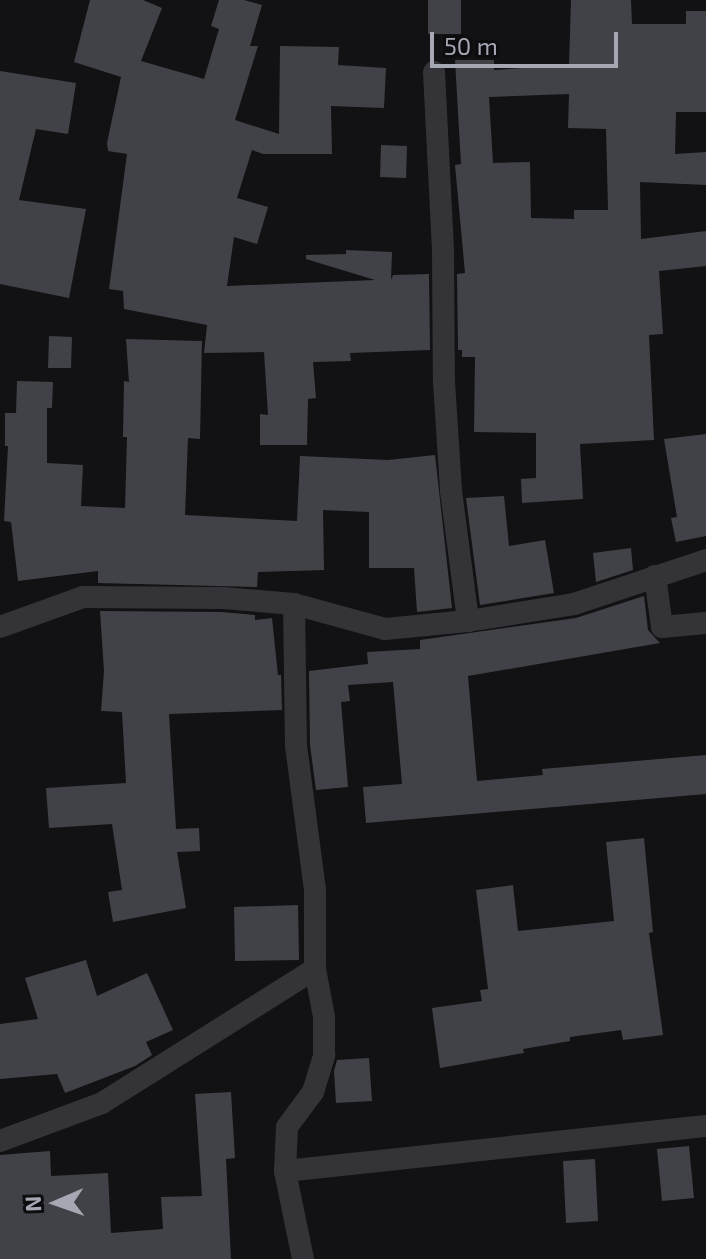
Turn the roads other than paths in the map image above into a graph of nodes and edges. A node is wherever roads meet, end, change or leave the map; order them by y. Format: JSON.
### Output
{"nodes":[{"id":1,"x":434,"y":72,"type":"dead end"},
{"id":2,"x":706,"y":560,"type":"edge"},
{"id":3,"x":655,"y":576,"type":"junction"},
{"id":4,"x":294,"y":604,"type":"junction"},
{"id":5,"x":468,"y":621,"type":"junction"},
{"id":6,"x":706,"y":623,"type":"edge"},
{"id":7,"x":0,"y":627,"type":"edge"},
{"id":8,"x":315,"y":969,"type":"junction"},
{"id":9,"x":706,"y":1126,"type":"edge"},
{"id":10,"x":0,"y":1141,"type":"edge"},
{"id":11,"x":285,"y":1171,"type":"junction"},
{"id":12,"x":303,"y":1259,"type":"edge"}],
"edges":[{"from":1,"to":5,"type":"street"},
{"from":2,"to":3,"type":"street"},
{"from":3,"to":5,"type":"street"},
{"from":3,"to":6,"type":"street"},
{"from":4,"to":5,"type":"street"},
{"from":4,"to":7,"type":"street"},
{"from":4,"to":8,"type":"street"},
{"from":8,"to":10,"type":"street"},
{"from":8,"to":11,"type":"street"},
{"from":9,"to":11,"type":"street"},
{"from":11,"to":12,"type":"street"}]}
